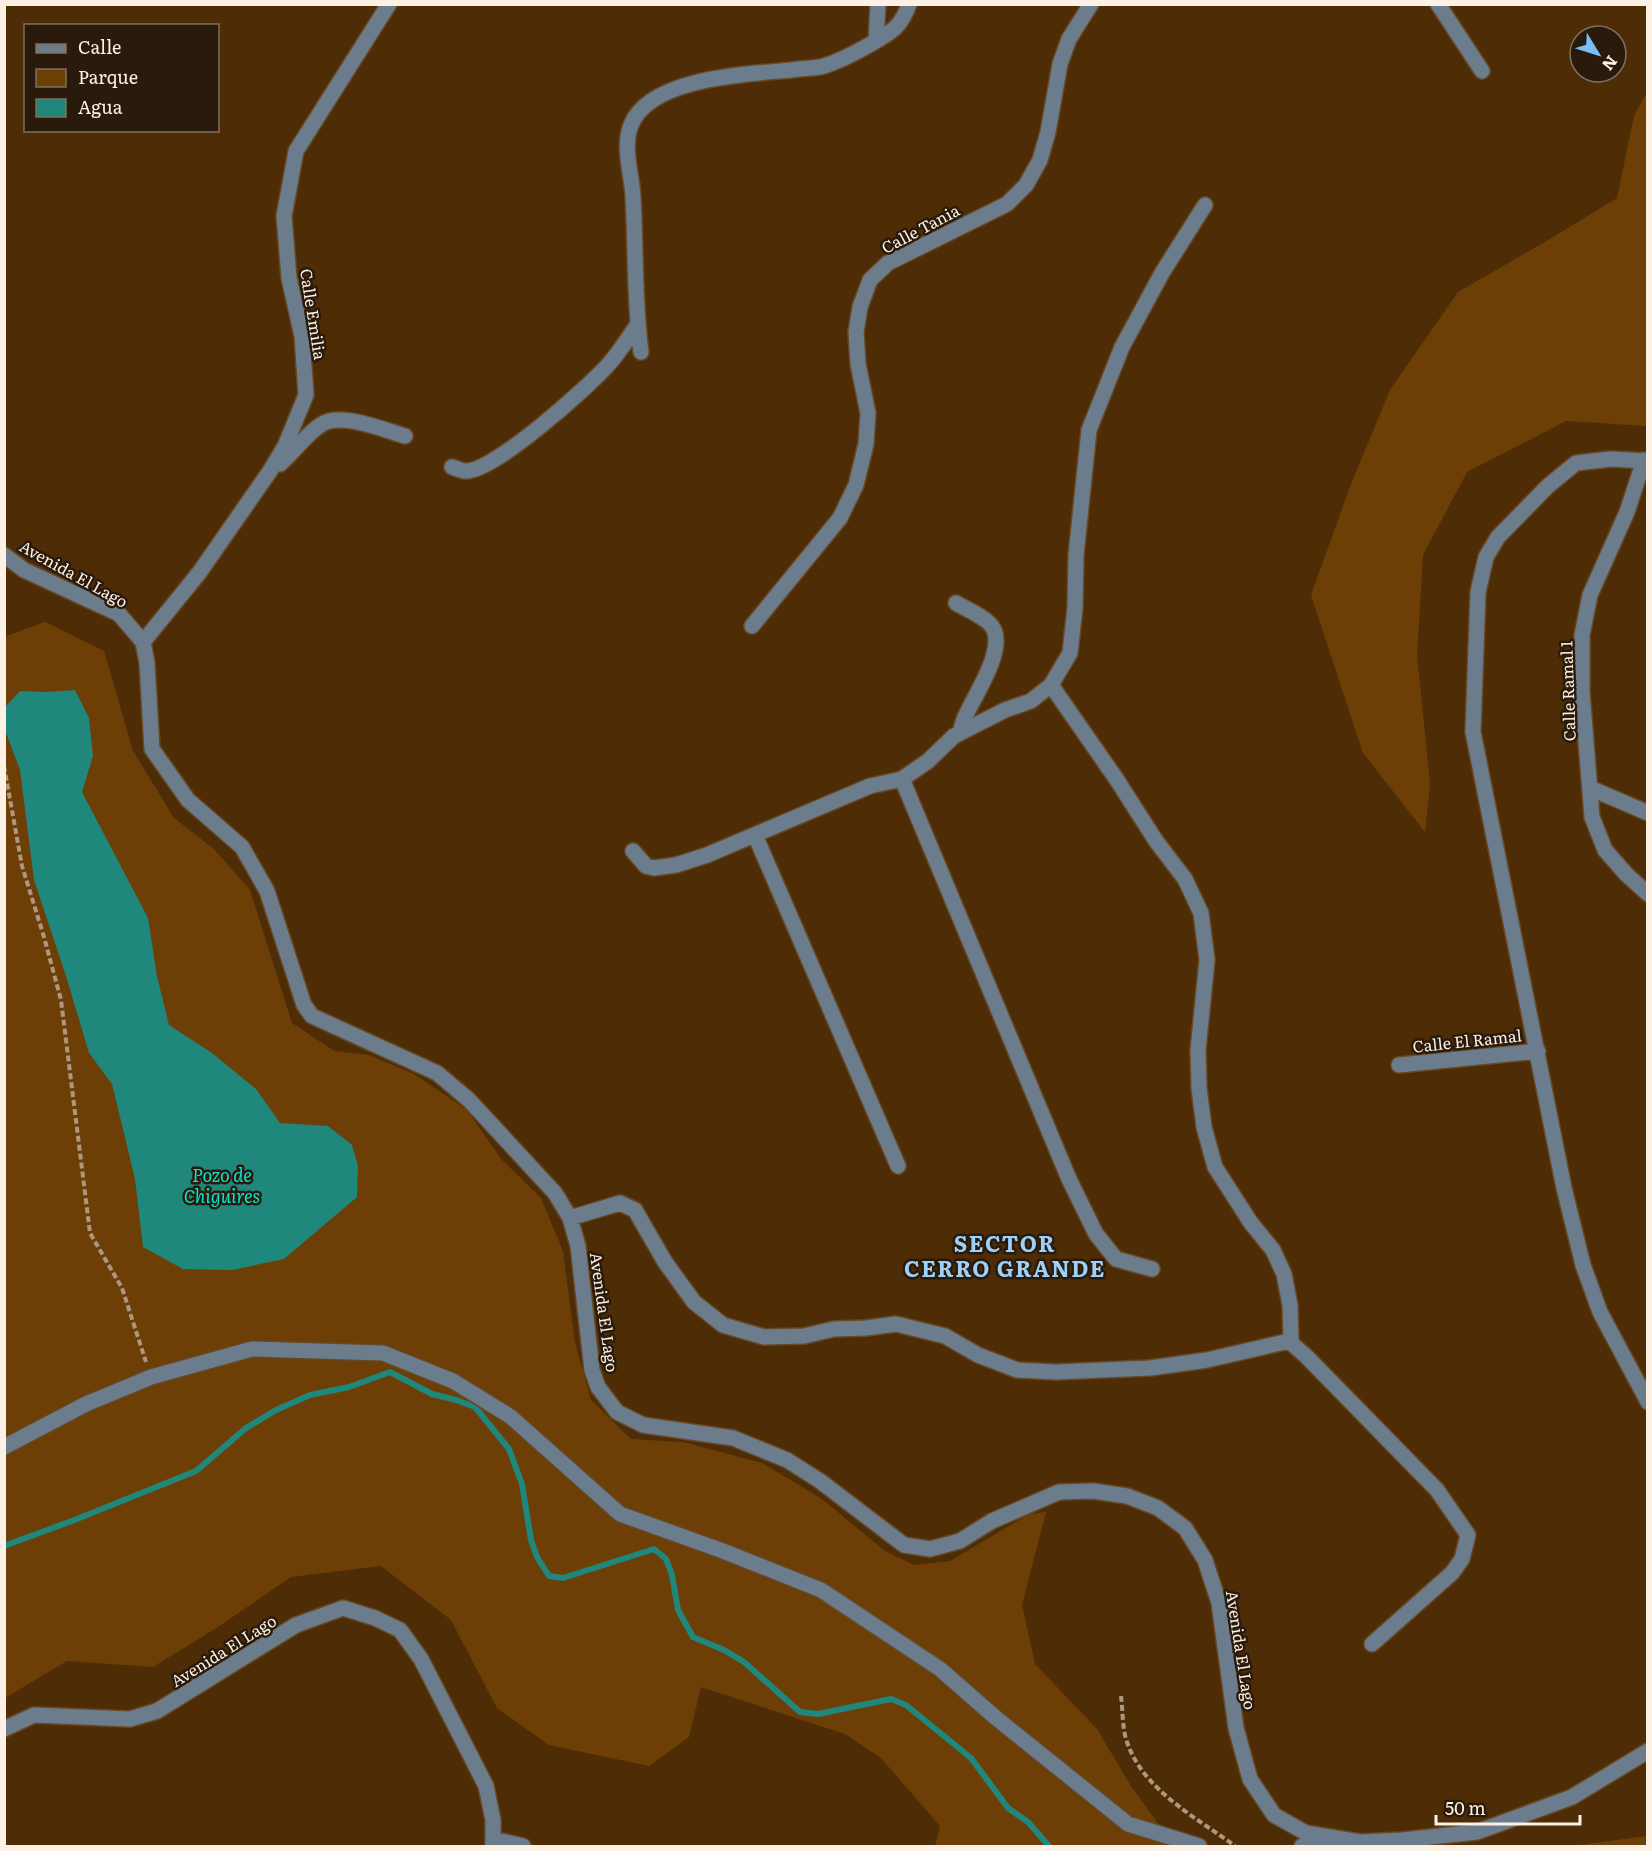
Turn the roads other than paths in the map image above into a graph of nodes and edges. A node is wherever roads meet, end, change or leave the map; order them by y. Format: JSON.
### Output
{"nodes":[{"id":1,"x":388,"y":4,"type":"edge"},
{"id":2,"x":878,"y":4,"type":"edge"},
{"id":3,"x":909,"y":4,"type":"edge"},
{"id":4,"x":1091,"y":4,"type":"edge"},
{"id":5,"x":1438,"y":4,"type":"edge"},
{"id":6,"x":876,"y":41,"type":"junction"},
{"id":7,"x":1482,"y":71,"type":"dead end"},
{"id":8,"x":1205,"y":205,"type":"dead end"},
{"id":9,"x":638,"y":324,"type":"junction"},
{"id":10,"x":641,"y":352,"type":"dead end"},
{"id":11,"x":405,"y":436,"type":"dead end"},
{"id":12,"x":1646,"y":460,"type":"edge"},
{"id":13,"x":452,"y":467,"type":"dead end"},
{"id":14,"x":270,"y":471,"type":"junction"},
{"id":15,"x":4,"y":555,"type":"edge"},
{"id":16,"x":956,"y":603,"type":"dead end"},
{"id":17,"x":752,"y":626,"type":"dead end"},
{"id":18,"x":143,"y":642,"type":"junction"},
{"id":19,"x":1052,"y":686,"type":"junction"},
{"id":20,"x":960,"y":733,"type":"junction"},
{"id":21,"x":902,"y":779,"type":"junction"},
{"id":22,"x":1590,"y":788,"type":"junction"},
{"id":23,"x":1647,"y":813,"type":"edge"},
{"id":24,"x":755,"y":835,"type":"junction"},
{"id":25,"x":633,"y":851,"type":"dead end"},
{"id":26,"x":1647,"y":894,"type":"edge"},
{"id":27,"x":1538,"y":1051,"type":"junction"},
{"id":28,"x":1399,"y":1065,"type":"dead end"},
{"id":29,"x":898,"y":1166,"type":"dead end"},
{"id":30,"x":570,"y":1218,"type":"junction"},
{"id":31,"x":1152,"y":1269,"type":"dead end"},
{"id":32,"x":1289,"y":1341,"type":"junction"},
{"id":33,"x":1647,"y":1402,"type":"edge"},
{"id":34,"x":4,"y":1447,"type":"edge"},
{"id":35,"x":1372,"y":1644,"type":"dead end"},
{"id":36,"x":4,"y":1729,"type":"edge"},
{"id":37,"x":1647,"y":1751,"type":"edge"},
{"id":38,"x":1333,"y":1838,"type":"junction"},
{"id":39,"x":493,"y":1843,"type":"edge"},
{"id":40,"x":1360,"y":1844,"type":"edge"},
{"id":41,"x":523,"y":1846,"type":"edge"},
{"id":42,"x":1199,"y":1846,"type":"edge"},
{"id":43,"x":1302,"y":1846,"type":"edge"}],
"edges":[{"from":1,"to":14,"type":"street","name":"Calle Emilia"},
{"from":2,"to":6,"type":"street"},
{"from":3,"to":6,"type":"street"},
{"from":4,"to":17,"type":"street","name":"Calle Tania"},
{"from":5,"to":7,"type":"street"},
{"from":6,"to":9,"type":"street"},
{"from":8,"to":19,"type":"street"},
{"from":9,"to":10,"type":"street"},
{"from":9,"to":13,"type":"street"},
{"from":11,"to":14,"type":"street"},
{"from":12,"to":22,"type":"street","name":"Calle Ramal 1"},
{"from":12,"to":27,"type":"street"},
{"from":14,"to":18,"type":"street","name":"Calle Emilia"},
{"from":15,"to":18,"type":"street","name":"Avenida El Lago"},
{"from":16,"to":20,"type":"street"},
{"from":18,"to":30,"type":"street","name":"Avenida El Lago"},
{"from":19,"to":20,"type":"street"},
{"from":19,"to":32,"type":"street"},
{"from":20,"to":21,"type":"street"},
{"from":21,"to":24,"type":"street"},
{"from":21,"to":31,"type":"street"},
{"from":22,"to":23,"type":"street"},
{"from":22,"to":26,"type":"street","name":"Calle Ramal 1"},
{"from":24,"to":25,"type":"street"},
{"from":24,"to":29,"type":"street"},
{"from":27,"to":28,"type":"street","name":"Calle El Ramal"},
{"from":27,"to":33,"type":"street"},
{"from":30,"to":32,"type":"street"},
{"from":30,"to":38,"type":"street","name":"Avenida El Lago"},
{"from":32,"to":35,"type":"street"},
{"from":34,"to":42,"type":"street"},
{"from":36,"to":39,"type":"street","name":"Avenida El Lago"},
{"from":37,"to":40,"type":"street","name":"Avenida El Lago"},
{"from":38,"to":40,"type":"street","name":"Avenida El Lago"},
{"from":38,"to":43,"type":"street"},
{"from":39,"to":41,"type":"street"}]}
